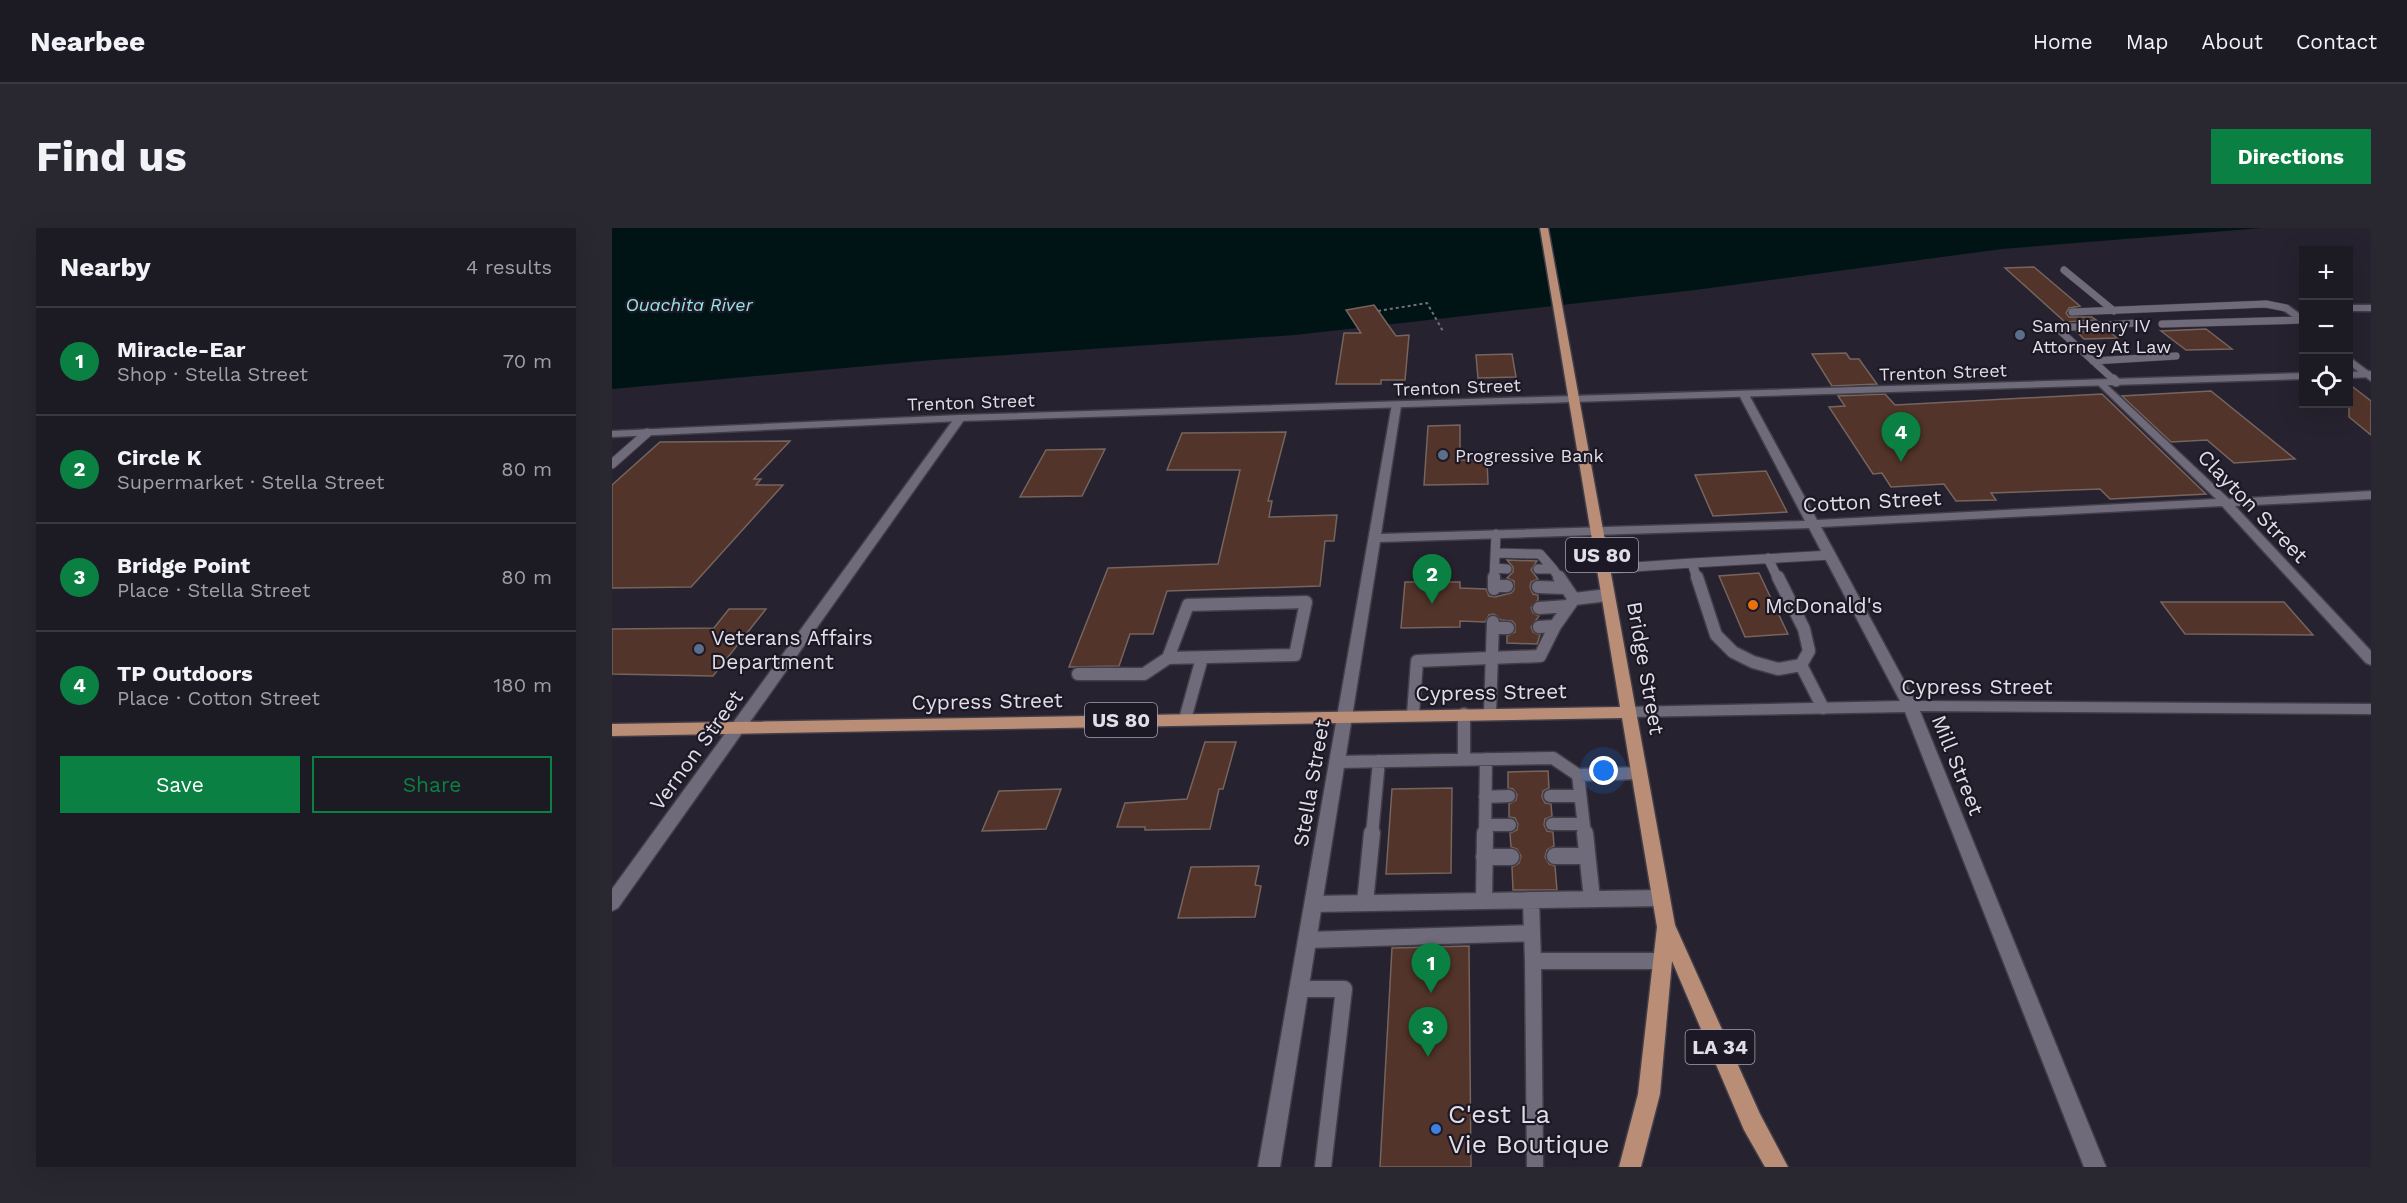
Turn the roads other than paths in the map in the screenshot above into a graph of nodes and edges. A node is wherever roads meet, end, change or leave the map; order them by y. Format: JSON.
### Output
{"nodes":[{"id":1,"x":1544,"y":228,"type":"edge"},
{"id":2,"x":2064,"y":270,"type":"dead end"},
{"id":3,"x":2286,"y":308,"type":"junction"},
{"id":4,"x":2299,"y":308,"type":"edge"},
{"id":5,"x":2353,"y":308,"type":"edge"},
{"id":6,"x":2371,"y":308,"type":"edge"},
{"id":7,"x":2114,"y":310,"type":"junction"},
{"id":8,"x":2072,"y":312,"type":"dead end"},
{"id":9,"x":2299,"y":319,"type":"edge"},
{"id":10,"x":2299,"y":321,"type":"edge"},
{"id":11,"x":2137,"y":322,"type":"dead end"},
{"id":12,"x":2162,"y":324,"type":"dead end"},
{"id":13,"x":2176,"y":356,"type":"dead end"},
{"id":14,"x":2093,"y":361,"type":"junction"},
{"id":15,"x":2353,"y":362,"type":"edge"},
{"id":16,"x":2353,"y":375,"type":"edge"},
{"id":17,"x":2369,"y":375,"type":"edge"},
{"id":18,"x":2299,"y":376,"type":"edge"},
{"id":19,"x":2116,"y":382,"type":"junction"},
{"id":20,"x":2102,"y":383,"type":"junction"},
{"id":21,"x":1744,"y":395,"type":"junction"},
{"id":22,"x":1574,"y":399,"type":"junction"},
{"id":23,"x":1396,"y":406,"type":"junction"},
{"id":24,"x":960,"y":418,"type":"junction"},
{"id":25,"x":648,"y":433,"type":"junction"},
{"id":26,"x":612,"y":434,"type":"edge"},
{"id":27,"x":612,"y":464,"type":"edge"},
{"id":28,"x":2371,"y":495,"type":"edge"},
{"id":29,"x":2225,"y":502,"type":"junction"},
{"id":30,"x":1814,"y":524,"type":"junction"},
{"id":31,"x":1598,"y":531,"type":"junction"},
{"id":32,"x":1496,"y":534,"type":"junction"},
{"id":33,"x":1375,"y":537,"type":"junction"},
{"id":34,"x":1495,"y":553,"type":"junction"},
{"id":35,"x":1831,"y":555,"type":"junction"},
{"id":36,"x":1768,"y":558,"type":"junction"},
{"id":37,"x":1692,"y":563,"type":"junction"},
{"id":38,"x":1495,"y":568,"type":"junction"},
{"id":39,"x":1507,"y":569,"type":"dead end"},
{"id":40,"x":1538,"y":569,"type":"dead end"},
{"id":41,"x":1553,"y":569,"type":"junction"},
{"id":42,"x":1605,"y":569,"type":"junction"},
{"id":43,"x":1507,"y":586,"type":"dead end"},
{"id":44,"x":1538,"y":587,"type":"dead end"},
{"id":45,"x":1566,"y":588,"type":"junction"},
{"id":46,"x":1608,"y":595,"type":"junction"},
{"id":47,"x":1571,"y":603,"type":"junction"},
{"id":48,"x":1539,"y":608,"type":"dead end"},
{"id":49,"x":1555,"y":626,"type":"junction"},
{"id":50,"x":1539,"y":627,"type":"dead end"},
{"id":51,"x":1508,"y":628,"type":"dead end"},
{"id":52,"x":1168,"y":658,"type":"junction"},
{"id":53,"x":1202,"y":658,"type":"junction"},
{"id":54,"x":1492,"y":660,"type":"junction"},
{"id":55,"x":2371,"y":660,"type":"edge"},
{"id":56,"x":1801,"y":665,"type":"junction"},
{"id":57,"x":1078,"y":674,"type":"dead end"},
{"id":58,"x":1910,"y":706,"type":"junction"},
{"id":59,"x":1823,"y":708,"type":"junction"},
{"id":60,"x":2371,"y":710,"type":"edge"},
{"id":61,"x":1629,"y":712,"type":"junction"},
{"id":62,"x":1490,"y":713,"type":"junction"},
{"id":63,"x":1413,"y":714,"type":"junction"},
{"id":64,"x":1464,"y":714,"type":"junction"},
{"id":65,"x":1345,"y":715,"type":"junction"},
{"id":66,"x":1185,"y":718,"type":"junction"},
{"id":67,"x":739,"y":726,"type":"junction"},
{"id":68,"x":612,"y":730,"type":"edge"},
{"id":69,"x":1464,"y":759,"type":"junction"},
{"id":70,"x":1486,"y":759,"type":"junction"},
{"id":71,"x":1379,"y":761,"type":"junction"},
{"id":72,"x":1337,"y":762,"type":"junction"},
{"id":73,"x":1640,"y":773,"type":"junction"},
{"id":74,"x":1578,"y":775,"type":"junction"},
{"id":75,"x":1509,"y":796,"type":"dead end"},
{"id":76,"x":1550,"y":796,"type":"dead end"},
{"id":77,"x":1581,"y":796,"type":"junction"},
{"id":78,"x":1485,"y":797,"type":"junction"},
{"id":79,"x":1552,"y":824,"type":"dead end"},
{"id":80,"x":1583,"y":824,"type":"junction"},
{"id":81,"x":1485,"y":825,"type":"junction"},
{"id":82,"x":1510,"y":825,"type":"dead end"},
{"id":83,"x":1555,"y":856,"type":"dead end"},
{"id":84,"x":1587,"y":856,"type":"junction"},
{"id":85,"x":1511,"y":857,"type":"dead end"},
{"id":86,"x":1484,"y":858,"type":"junction"},
{"id":87,"x":1662,"y":898,"type":"junction"},
{"id":88,"x":1592,"y":899,"type":"junction"},
{"id":89,"x":1531,"y":900,"type":"junction"},
{"id":90,"x":1484,"y":901,"type":"junction"},
{"id":91,"x":612,"y":903,"type":"edge"},
{"id":92,"x":1365,"y":903,"type":"junction"},
{"id":93,"x":1313,"y":904,"type":"junction"},
{"id":94,"x":1666,"y":925,"type":"junction"},
{"id":95,"x":1532,"y":933,"type":"junction"},
{"id":96,"x":1307,"y":939,"type":"junction"},
{"id":97,"x":1533,"y":961,"type":"junction"},
{"id":98,"x":1663,"y":961,"type":"junction"},
{"id":99,"x":1299,"y":989,"type":"junction"},
{"id":100,"x":1269,"y":1167,"type":"edge"},
{"id":101,"x":1323,"y":1167,"type":"edge"},
{"id":102,"x":1535,"y":1167,"type":"edge"},
{"id":103,"x":1630,"y":1167,"type":"edge"},
{"id":104,"x":1777,"y":1167,"type":"edge"},
{"id":105,"x":2095,"y":1167,"type":"edge"}],
"edges":[{"from":1,"to":22,"type":"main road","name":"Bridge Street","number":"US 80"},
{"from":2,"to":7,"type":"lane"},
{"from":3,"to":4,"type":"street"},
{"from":3,"to":7,"type":"lane"},
{"from":3,"to":9,"type":"street"},
{"from":5,"to":6,"type":"street"},
{"from":7,"to":8,"type":"lane"},
{"from":10,"to":12,"type":"lane"},
{"from":11,"to":14,"type":"lane"},
{"from":13,"to":14,"type":"lane"},
{"from":14,"to":19,"type":"lane"},
{"from":15,"to":17,"type":"street"},
{"from":16,"to":17,"type":"street"},
{"from":18,"to":19,"type":"street","name":"Trenton Street"},
{"from":19,"to":20,"type":"street","name":"Trenton Street"},
{"from":20,"to":21,"type":"street","name":"Trenton Street"},
{"from":20,"to":29,"type":"street","name":"Clayton Street"},
{"from":21,"to":22,"type":"street","name":"Trenton Street"},
{"from":21,"to":30,"type":"street","name":"Mill Street"},
{"from":22,"to":23,"type":"street","name":"Trenton Street"},
{"from":22,"to":31,"type":"main road","name":"Bridge Street","number":"US 80"},
{"from":23,"to":24,"type":"street","name":"Trenton Street"},
{"from":23,"to":33,"type":"street","name":"Stella Street"},
{"from":24,"to":25,"type":"street","name":"Trenton Street"},
{"from":24,"to":67,"type":"street","name":"Vernon Street"},
{"from":25,"to":26,"type":"street","name":"Trenton Street"},
{"from":25,"to":27,"type":"lane"},
{"from":28,"to":29,"type":"street","name":"Cotton Street"},
{"from":29,"to":30,"type":"street","name":"Cotton Street"},
{"from":29,"to":55,"type":"street","name":"Clayton Street"},
{"from":30,"to":31,"type":"street","name":"Cotton Street"},
{"from":30,"to":35,"type":"street","name":"Mill Street"},
{"from":31,"to":32,"type":"street","name":"Cotton Street"},
{"from":31,"to":42,"type":"main road","name":"Bridge Street","number":"US 80"},
{"from":32,"to":33,"type":"street","name":"Cotton Street"},
{"from":32,"to":34,"type":"lane"},
{"from":33,"to":65,"type":"street","name":"Stella Street"},
{"from":34,"to":38,"type":"lane"},
{"from":34,"to":41,"type":"lane"},
{"from":35,"to":36,"type":"lane"},
{"from":35,"to":58,"type":"street","name":"Mill Street"},
{"from":36,"to":37,"type":"lane"},
{"from":36,"to":56,"type":"lane"},
{"from":37,"to":42,"type":"lane"},
{"from":37,"to":56,"type":"lane"},
{"from":38,"to":39,"type":"lane"},
{"from":38,"to":43,"type":"lane"},
{"from":40,"to":41,"type":"lane"},
{"from":41,"to":45,"type":"lane"},
{"from":42,"to":46,"type":"main road","name":"Bridge Street","number":"US 80"},
{"from":44,"to":45,"type":"lane"},
{"from":45,"to":47,"type":"lane"},
{"from":46,"to":47,"type":"lane"},
{"from":46,"to":61,"type":"main road","name":"Bridge Street","number":"US 80"},
{"from":47,"to":48,"type":"lane"},
{"from":47,"to":49,"type":"lane"},
{"from":49,"to":50,"type":"lane"},
{"from":49,"to":54,"type":"lane"},
{"from":51,"to":54,"type":"lane"},
{"from":52,"to":53,"type":"lane"},
{"from":52,"to":53,"type":"lane"},
{"from":52,"to":57,"type":"lane"},
{"from":53,"to":66,"type":"lane"},
{"from":54,"to":62,"type":"lane"},
{"from":54,"to":63,"type":"lane"},
{"from":56,"to":59,"type":"lane"},
{"from":58,"to":59,"type":"street","name":"Cypress Street"},
{"from":58,"to":60,"type":"street","name":"Cypress Street"},
{"from":58,"to":105,"type":"street","name":"Mill Street"},
{"from":59,"to":61,"type":"street","name":"Cypress Street"},
{"from":61,"to":62,"type":"main road","name":"Cypress Street","number":"US 80"},
{"from":61,"to":73,"type":"main road","name":"Bridge Street","number":"LA 34"},
{"from":62,"to":64,"type":"main road","name":"Cypress Street","number":"US 80"},
{"from":63,"to":64,"type":"main road","name":"Cypress Street","number":"US 80"},
{"from":63,"to":65,"type":"main road","name":"Cypress Street","number":"US 80"},
{"from":64,"to":69,"type":"lane"},
{"from":65,"to":66,"type":"main road","name":"Cypress Street","number":"US 80"},
{"from":65,"to":72,"type":"street","name":"Stella Street"},
{"from":66,"to":67,"type":"main road","name":"Cypress Street","number":"US 80"},
{"from":67,"to":68,"type":"main road","name":"Cypress Street","number":"US 80"},
{"from":67,"to":91,"type":"street","name":"Vernon Street"},
{"from":69,"to":70,"type":"lane"},
{"from":69,"to":71,"type":"lane"},
{"from":70,"to":74,"type":"lane"},
{"from":70,"to":78,"type":"lane"},
{"from":71,"to":72,"type":"lane"},
{"from":71,"to":92,"type":"lane"},
{"from":72,"to":93,"type":"street","name":"Stella Street"},
{"from":73,"to":74,"type":"lane"},
{"from":73,"to":87,"type":"main road","name":"Bridge Street","number":"LA 34"},
{"from":74,"to":77,"type":"lane"},
{"from":75,"to":78,"type":"lane"},
{"from":76,"to":77,"type":"lane"},
{"from":77,"to":80,"type":"lane"},
{"from":78,"to":81,"type":"lane"},
{"from":79,"to":80,"type":"lane"},
{"from":80,"to":84,"type":"lane"},
{"from":81,"to":82,"type":"lane"},
{"from":81,"to":86,"type":"lane"},
{"from":83,"to":84,"type":"lane"},
{"from":84,"to":88,"type":"lane"},
{"from":85,"to":86,"type":"lane"},
{"from":86,"to":90,"type":"lane"},
{"from":87,"to":88,"type":"lane"},
{"from":87,"to":94,"type":"main road","name":"Bridge Street","number":"LA 34"},
{"from":88,"to":89,"type":"lane"},
{"from":89,"to":90,"type":"lane"},
{"from":89,"to":95,"type":"lane"},
{"from":90,"to":92,"type":"lane"},
{"from":92,"to":93,"type":"lane"},
{"from":93,"to":96,"type":"street","name":"Stella Street"},
{"from":94,"to":98,"type":"main road","name":"Bridge Street","number":"LA 34"},
{"from":94,"to":104,"type":"main road","name":"Bridge Street","number":"LA 34"},
{"from":95,"to":96,"type":"lane"},
{"from":95,"to":97,"type":"lane"},
{"from":96,"to":99,"type":"street","name":"Stella Street"},
{"from":97,"to":98,"type":"lane"},
{"from":97,"to":102,"type":"lane"},
{"from":98,"to":103,"type":"main road","name":"Bridge Street","number":"LA 34"},
{"from":99,"to":100,"type":"street","name":"Stella Street"},
{"from":99,"to":101,"type":"lane"}]}
